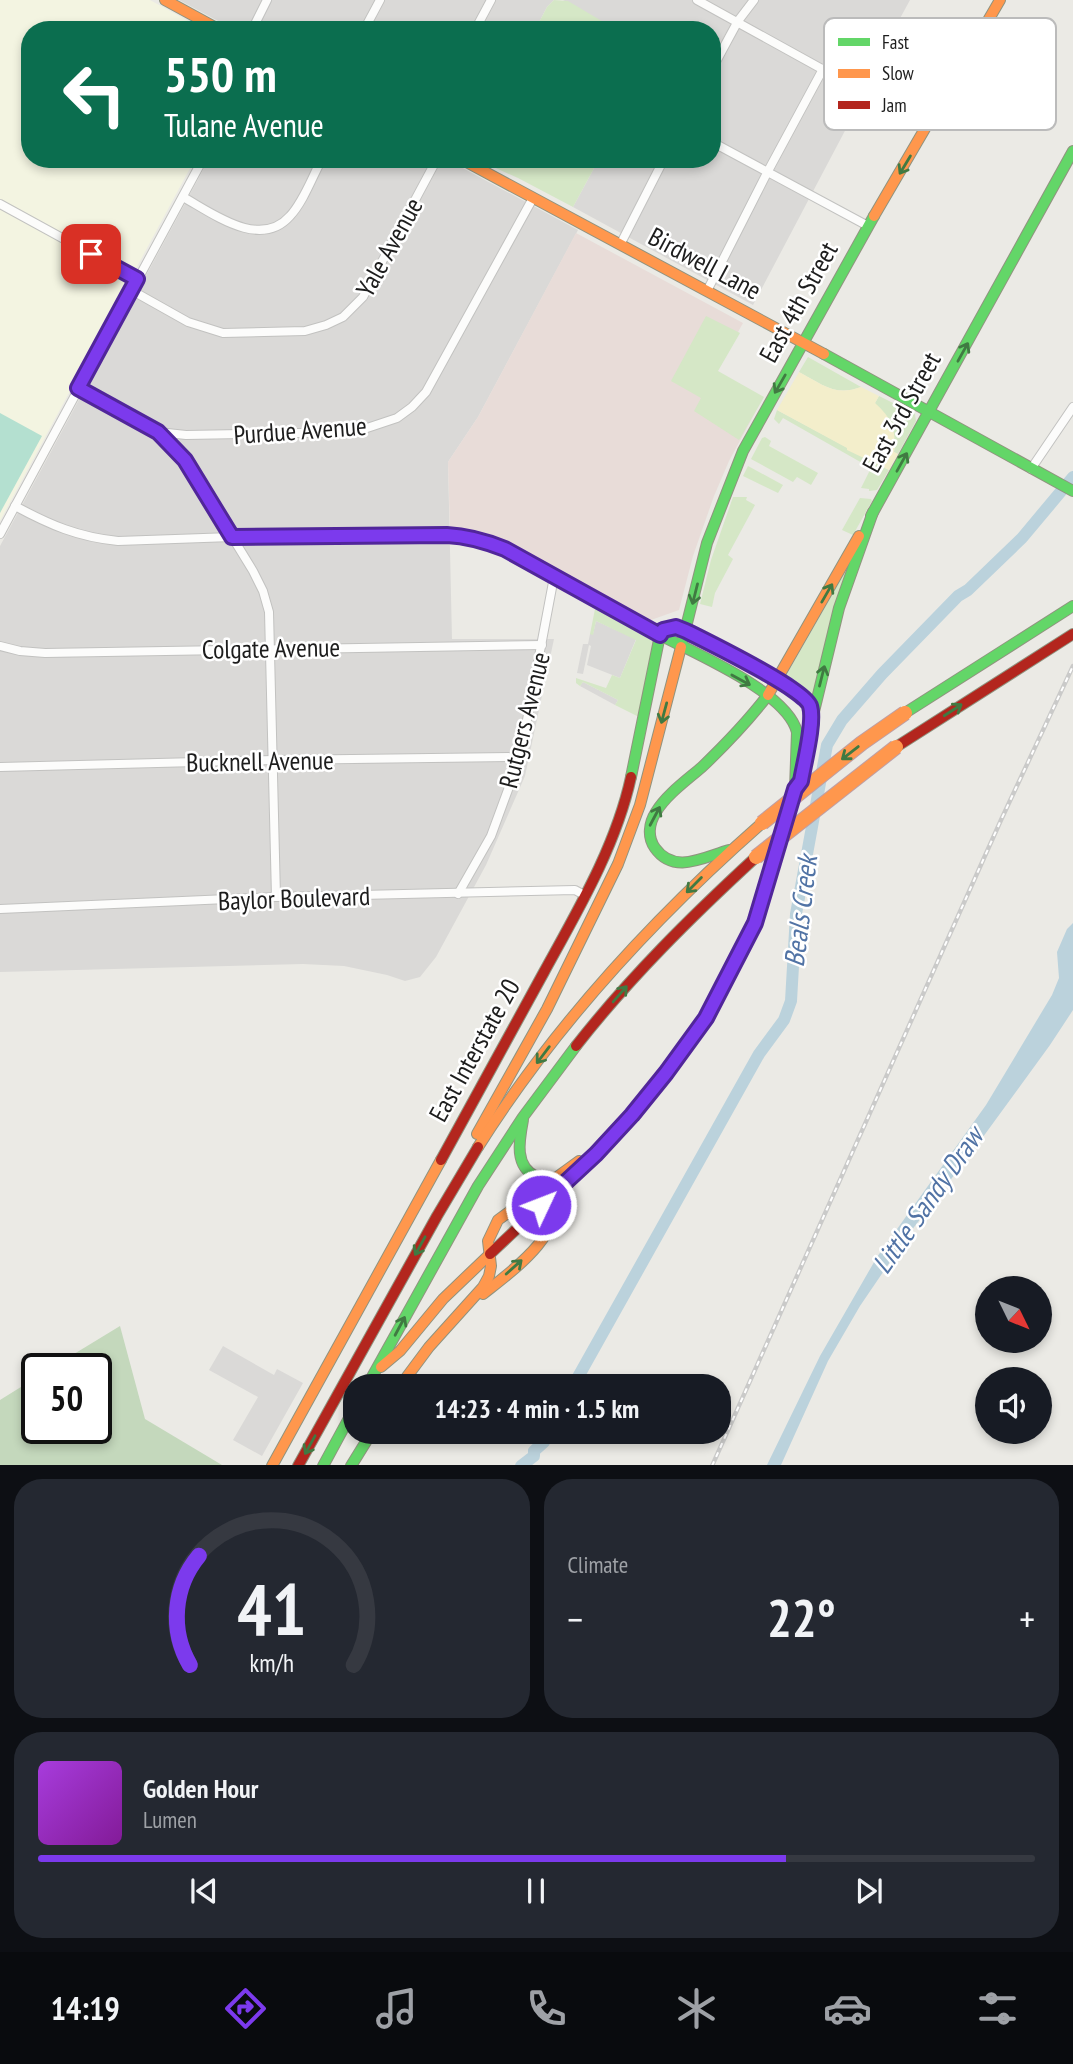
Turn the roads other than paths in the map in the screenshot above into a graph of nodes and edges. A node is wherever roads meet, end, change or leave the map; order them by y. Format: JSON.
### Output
{"nodes":[{"id":1,"x":164,"y":0,"type":"edge"},
{"id":2,"x":267,"y":0,"type":"edge"},
{"id":3,"x":380,"y":0,"type":"edge"},
{"id":4,"x":491,"y":0,"type":"edge"},
{"id":5,"x":697,"y":0,"type":"edge"},
{"id":6,"x":754,"y":0,"type":"edge"},
{"id":7,"x":1000,"y":0,"type":"edge"},
{"id":8,"x":990,"y":18,"type":"edge"},
{"id":9,"x":203,"y":21,"type":"edge"},
{"id":10,"x":256,"y":21,"type":"edge"},
{"id":11,"x":369,"y":21,"type":"edge"},
{"id":12,"x":480,"y":21,"type":"edge"},
{"id":13,"x":738,"y":21,"type":"junction"},
{"id":14,"x":721,"y":52,"type":"edge"},
{"id":15,"x":823,"y":69,"type":"joint"},
{"id":16,"x":925,"y":130,"type":"edge"},
{"id":17,"x":721,"y":147,"type":"edge"},
{"id":18,"x":1073,"y":151,"type":"edge"},
{"id":19,"x":198,"y":168,"type":"edge"},
{"id":20,"x":317,"y":168,"type":"edge"},
{"id":21,"x":432,"y":168,"type":"edge"},
{"id":22,"x":478,"y":168,"type":"edge"},
{"id":23,"x":659,"y":168,"type":"edge"},
{"id":24,"x":768,"y":171,"type":"junction"},
{"id":25,"x":183,"y":197,"type":"junction"},
{"id":26,"x":533,"y":198,"type":"junction"},
{"id":27,"x":0,"y":204,"type":"edge"},
{"id":28,"x":868,"y":226,"type":"junction"},
{"id":29,"x":620,"y":244,"type":"junction"},
{"id":30,"x":137,"y":279,"type":"junction"},
{"id":31,"x":131,"y":290,"type":"junction"},
{"id":32,"x":707,"y":291,"type":"junction"},
{"id":33,"x":804,"y":344,"type":"junction"},
{"id":34,"x":78,"y":388,"type":"junction"},
{"id":35,"x":1073,"y":407,"type":"edge"},
{"id":36,"x":930,"y":411,"type":"junction"},
{"id":37,"x":158,"y":432,"type":"junction"},
{"id":38,"x":1031,"y":469,"type":"junction"},
{"id":39,"x":1073,"y":491,"type":"edge"},
{"id":40,"x":15,"y":506,"type":"junction"},
{"id":41,"x":873,"y":512,"type":"junction"},
{"id":42,"x":0,"y":534,"type":"edge"},
{"id":43,"x":232,"y":537,"type":"junction"},
{"id":44,"x":554,"y":578,"type":"junction"},
{"id":45,"x":1073,"y":606,"type":"edge"},
{"id":46,"x":686,"y":631,"type":"junction"},
{"id":47,"x":660,"y":635,"type":"junction"},
{"id":48,"x":1069,"y":636,"type":"edge"},
{"id":49,"x":542,"y":645,"type":"junction"},
{"id":50,"x":0,"y":646,"type":"edge"},
{"id":51,"x":681,"y":647,"type":"junction"},
{"id":52,"x":271,"y":648,"type":"junction"},
{"id":53,"x":777,"y":680,"type":"junction"},
{"id":54,"x":768,"y":695,"type":"junction"},
{"id":55,"x":812,"y":719,"type":"junction"},
{"id":56,"x":520,"y":757,"type":"junction"},
{"id":57,"x":273,"y":760,"type":"junction"},
{"id":58,"x":0,"y":768,"type":"edge"},
{"id":59,"x":795,"y":789,"type":"junction"},
{"id":60,"x":730,"y":850,"type":"junction"},
{"id":61,"x":458,"y":894,"type":"junction"},
{"id":62,"x":586,"y":896,"type":"junction"},
{"id":63,"x":276,"y":897,"type":"junction"},
{"id":64,"x":0,"y":909,"type":"edge"},
{"id":65,"x":524,"y":1115,"type":"junction"},
{"id":66,"x":461,"y":1174,"type":"junction"},
{"id":67,"x":555,"y":1185,"type":"junction"},
{"id":68,"x":489,"y":1254,"type":"junction"},
{"id":69,"x":462,"y":1311,"type":"junction"},
{"id":70,"x":374,"y":1374,"type":"edge"},
{"id":71,"x":376,"y":1374,"type":"edge"},
{"id":72,"x":409,"y":1374,"type":"edge"},
{"id":73,"x":343,"y":1429,"type":"edge"},
{"id":74,"x":364,"y":1444,"type":"edge"},
{"id":75,"x":272,"y":1465,"type":"edge"},
{"id":76,"x":298,"y":1465,"type":"edge"},
{"id":77,"x":323,"y":1465,"type":"edge"},
{"id":78,"x":351,"y":1465,"type":"edge"}],
"edges":[{"from":1,"to":9,"type":"main road"},
{"from":2,"to":10,"type":"street"},
{"from":3,"to":11,"type":"street"},
{"from":4,"to":12,"type":"street"},
{"from":5,"to":13,"type":"street"},
{"from":6,"to":13,"type":"street"},
{"from":7,"to":8,"type":"main road","name":"East 4th Street"},
{"from":13,"to":14,"type":"street"},
{"from":13,"to":15,"type":"street"},
{"from":15,"to":24,"type":"street"},
{"from":16,"to":28,"type":"main road","name":"East 4th Street","one_way":true},
{"from":17,"to":24,"type":"street"},
{"from":36,"to":18,"type":"main road","name":"East 3rd Street","one_way":true},
{"from":19,"to":25,"type":"street"},
{"from":20,"to":25,"type":"street"},
{"from":21,"to":31,"type":"street","name":"Yale Avenue"},
{"from":22,"to":26,"type":"main road","name":"Birdwell Lane"},
{"from":23,"to":29,"type":"street"},
{"from":24,"to":28,"type":"street"},
{"from":24,"to":32,"type":"street"},
{"from":25,"to":30,"type":"street"},
{"from":26,"to":29,"type":"main road","name":"Birdwell Lane"},
{"from":26,"to":37,"type":"street","name":"Purdue Avenue"},
{"from":27,"to":30,"type":"street"},
{"from":28,"to":33,"type":"main road","name":"East 4th Street"},
{"from":29,"to":32,"type":"main road","name":"Birdwell Lane"},
{"from":30,"to":31,"type":"street"},
{"from":31,"to":34,"type":"street"},
{"from":32,"to":33,"type":"main road","name":"Birdwell Lane"},
{"from":33,"to":36,"type":"main road","name":"Birdwell Lane"},
{"from":33,"to":46,"type":"main road","name":"East 4th Street","one_way":true},
{"from":34,"to":37,"type":"street","name":"Purdue Avenue"},
{"from":34,"to":40,"type":"street"},
{"from":35,"to":38,"type":"street"},
{"from":36,"to":38,"type":"main road","name":"Birdwell Lane"},
{"from":41,"to":36,"type":"main road","name":"East 3rd Street","one_way":true},
{"from":37,"to":43,"type":"street"},
{"from":38,"to":39,"type":"main road","name":"Birdwell Lane"},
{"from":40,"to":42,"type":"street"},
{"from":40,"to":43,"type":"street"},
{"from":53,"to":41,"type":"main road","name":"East 3rd Street","one_way":true},
{"from":55,"to":41,"type":"main road","one_way":true},
{"from":43,"to":44,"type":"street"},
{"from":43,"to":52,"type":"street"},
{"from":44,"to":47,"type":"street"},
{"from":44,"to":49,"type":"street","name":"Rutgers Avenue"},
{"from":45,"to":60,"type":"main road","one_way":true,"bridge":true},
{"from":46,"to":47,"type":"main road"},
{"from":46,"to":51,"type":"main road","name":"East 4th Street"},
{"from":46,"to":53,"type":"main road"},
{"from":47,"to":51,"type":"main road"},
{"from":47,"to":62,"type":"main road","name":"East Interstate 20"},
{"from":65,"to":48,"type":"main road","one_way":true,"bridge":true},
{"from":49,"to":52,"type":"street","name":"Colgate Avenue"},
{"from":49,"to":56,"type":"street","name":"Rutgers Avenue"},
{"from":50,"to":52,"type":"street","name":"Colgate Avenue"},
{"from":51,"to":54,"type":"main road","one_way":true},
{"from":51,"to":66,"type":"main road","name":"East 4th Street","one_way":true},
{"from":52,"to":57,"type":"street"},
{"from":53,"to":54,"type":"main road","name":"East 3rd Street"},
{"from":53,"to":55,"type":"main road"},
{"from":54,"to":59,"type":"main road"},
{"from":60,"to":54,"type":"main road","name":"East 3rd Street","one_way":true},
{"from":55,"to":59,"type":"main road"},
{"from":56,"to":57,"type":"street","name":"Bucknell Avenue"},
{"from":56,"to":61,"type":"street","name":"Rutgers Avenue"},
{"from":57,"to":58,"type":"street","name":"Bucknell Avenue"},
{"from":57,"to":63,"type":"street"},
{"from":59,"to":67,"type":"main road"},
{"from":60,"to":66,"type":"main road","one_way":true},
{"from":61,"to":62,"type":"street","name":"Baylor Boulevard"},
{"from":61,"to":63,"type":"street","name":"Baylor Boulevard"},
{"from":62,"to":75,"type":"main road","name":"East Interstate 20"},
{"from":63,"to":64,"type":"street","name":"Baylor Boulevard"},
{"from":65,"to":67,"type":"main road"},
{"from":70,"to":65,"type":"main road","one_way":true},
{"from":66,"to":76,"type":"main road","one_way":true},
{"from":67,"to":68,"type":"main road"},
{"from":69,"to":67,"type":"main road","one_way":true},
{"from":68,"to":69,"type":"main road"},
{"from":68,"to":71,"type":"main road"},
{"from":69,"to":72,"type":"main road"},
{"from":73,"to":77,"type":"main road"},
{"from":74,"to":78,"type":"main road"}]}
